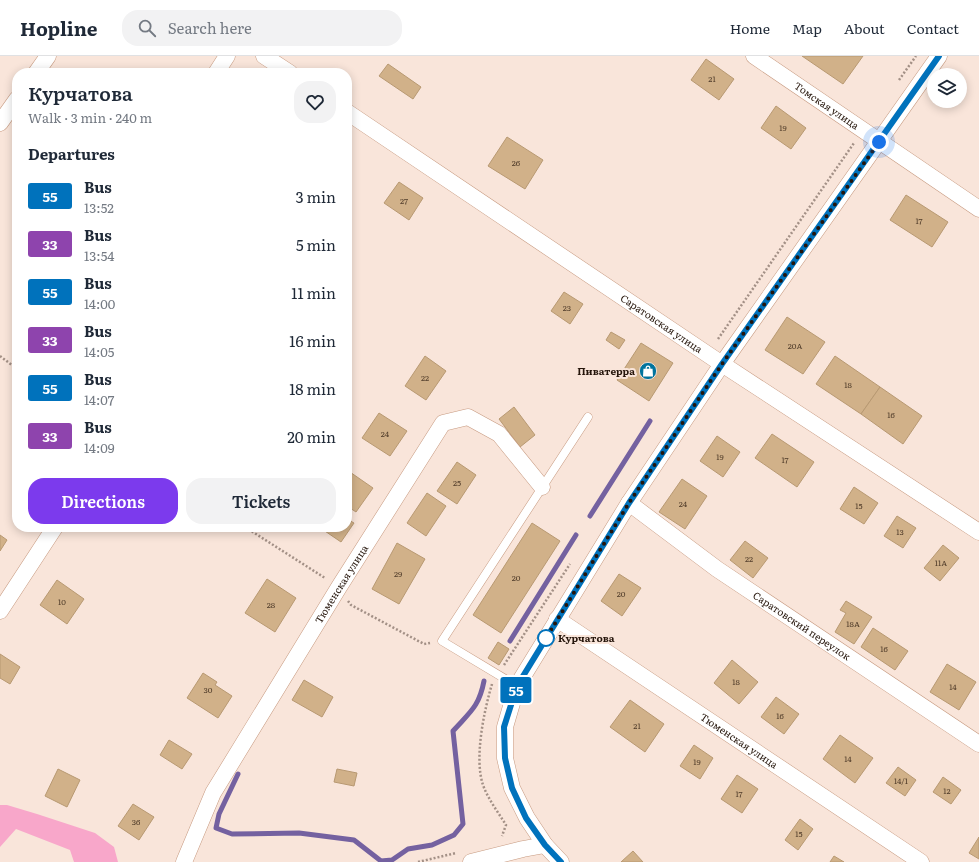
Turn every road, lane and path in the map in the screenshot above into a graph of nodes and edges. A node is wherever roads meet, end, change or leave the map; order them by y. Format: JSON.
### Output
{"nodes":[{"id":1,"x":48,"y":56,"type":"edge"},
{"id":2,"x":227,"y":56,"type":"edge"},
{"id":3,"x":264,"y":56,"type":"edge"},
{"id":4,"x":754,"y":56,"type":"edge"},
{"id":5,"x":939,"y":56,"type":"edge"},
{"id":6,"x":40,"y":68,"type":"edge"},
{"id":7,"x":219,"y":68,"type":"edge"},
{"id":8,"x":282,"y":68,"type":"edge"},
{"id":9,"x":12,"y":106,"type":"edge"},
{"id":10,"x":352,"y":115,"type":"edge"},
{"id":11,"x":0,"y":123,"type":"edge"},
{"id":12,"x":879,"y":142,"type":"junction"},
{"id":13,"x":979,"y":209,"type":"edge"},
{"id":14,"x":0,"y":356,"type":"edge"},
{"id":15,"x":722,"y":364,"type":"junction"},
{"id":16,"x":12,"y":365,"type":"edge"},
{"id":17,"x":588,"y":417,"type":"dead end"},
{"id":18,"x":542,"y":487,"type":"junction"},
{"id":19,"x":629,"y":503,"type":"junction"},
{"id":20,"x":52,"y":532,"type":"edge"},
{"id":21,"x":979,"y":532,"type":"edge"},
{"id":22,"x":0,"y":611,"type":"edge"},
{"id":23,"x":557,"y":619,"type":"junction"},
{"id":24,"x":517,"y":686,"type":"junction"},
{"id":25,"x":979,"y":744,"type":"edge"},
{"id":26,"x":545,"y":845,"type":"junction"},
{"id":27,"x":184,"y":862,"type":"edge"},
{"id":28,"x":471,"y":862,"type":"edge"},
{"id":29,"x":561,"y":862,"type":"edge"},
{"id":30,"x":921,"y":862,"type":"edge"}],
"edges":[{"from":1,"to":6,"type":"street"},
{"from":2,"to":7,"type":"street"},
{"from":3,"to":8,"type":"street"},
{"from":4,"to":12,"type":"street","name":"Томская улица"},
{"from":5,"to":12,"type":"street"},
{"from":9,"to":11,"type":"street"},
{"from":10,"to":15,"type":"street","name":"Саратовская улица"},
{"from":12,"to":13,"type":"street","name":"Томская улица"},
{"from":12,"to":15,"type":"street"},
{"from":14,"to":16,"type":"path"},
{"from":15,"to":19,"type":"street"},
{"from":15,"to":21,"type":"street","name":"Саратовская улица"},
{"from":17,"to":18,"type":"lane"},
{"from":18,"to":24,"type":"lane"},
{"from":18,"to":27,"type":"street","name":"Тюменская улица"},
{"from":19,"to":23,"type":"street"},
{"from":19,"to":25,"type":"street","name":"Саратовский переулок"},
{"from":20,"to":22,"type":"street"},
{"from":23,"to":24,"type":"street"},
{"from":23,"to":30,"type":"street","name":"Тюменская улица"},
{"from":24,"to":26,"type":"street"},
{"from":26,"to":28,"type":"street"},
{"from":26,"to":29,"type":"street"}]}
